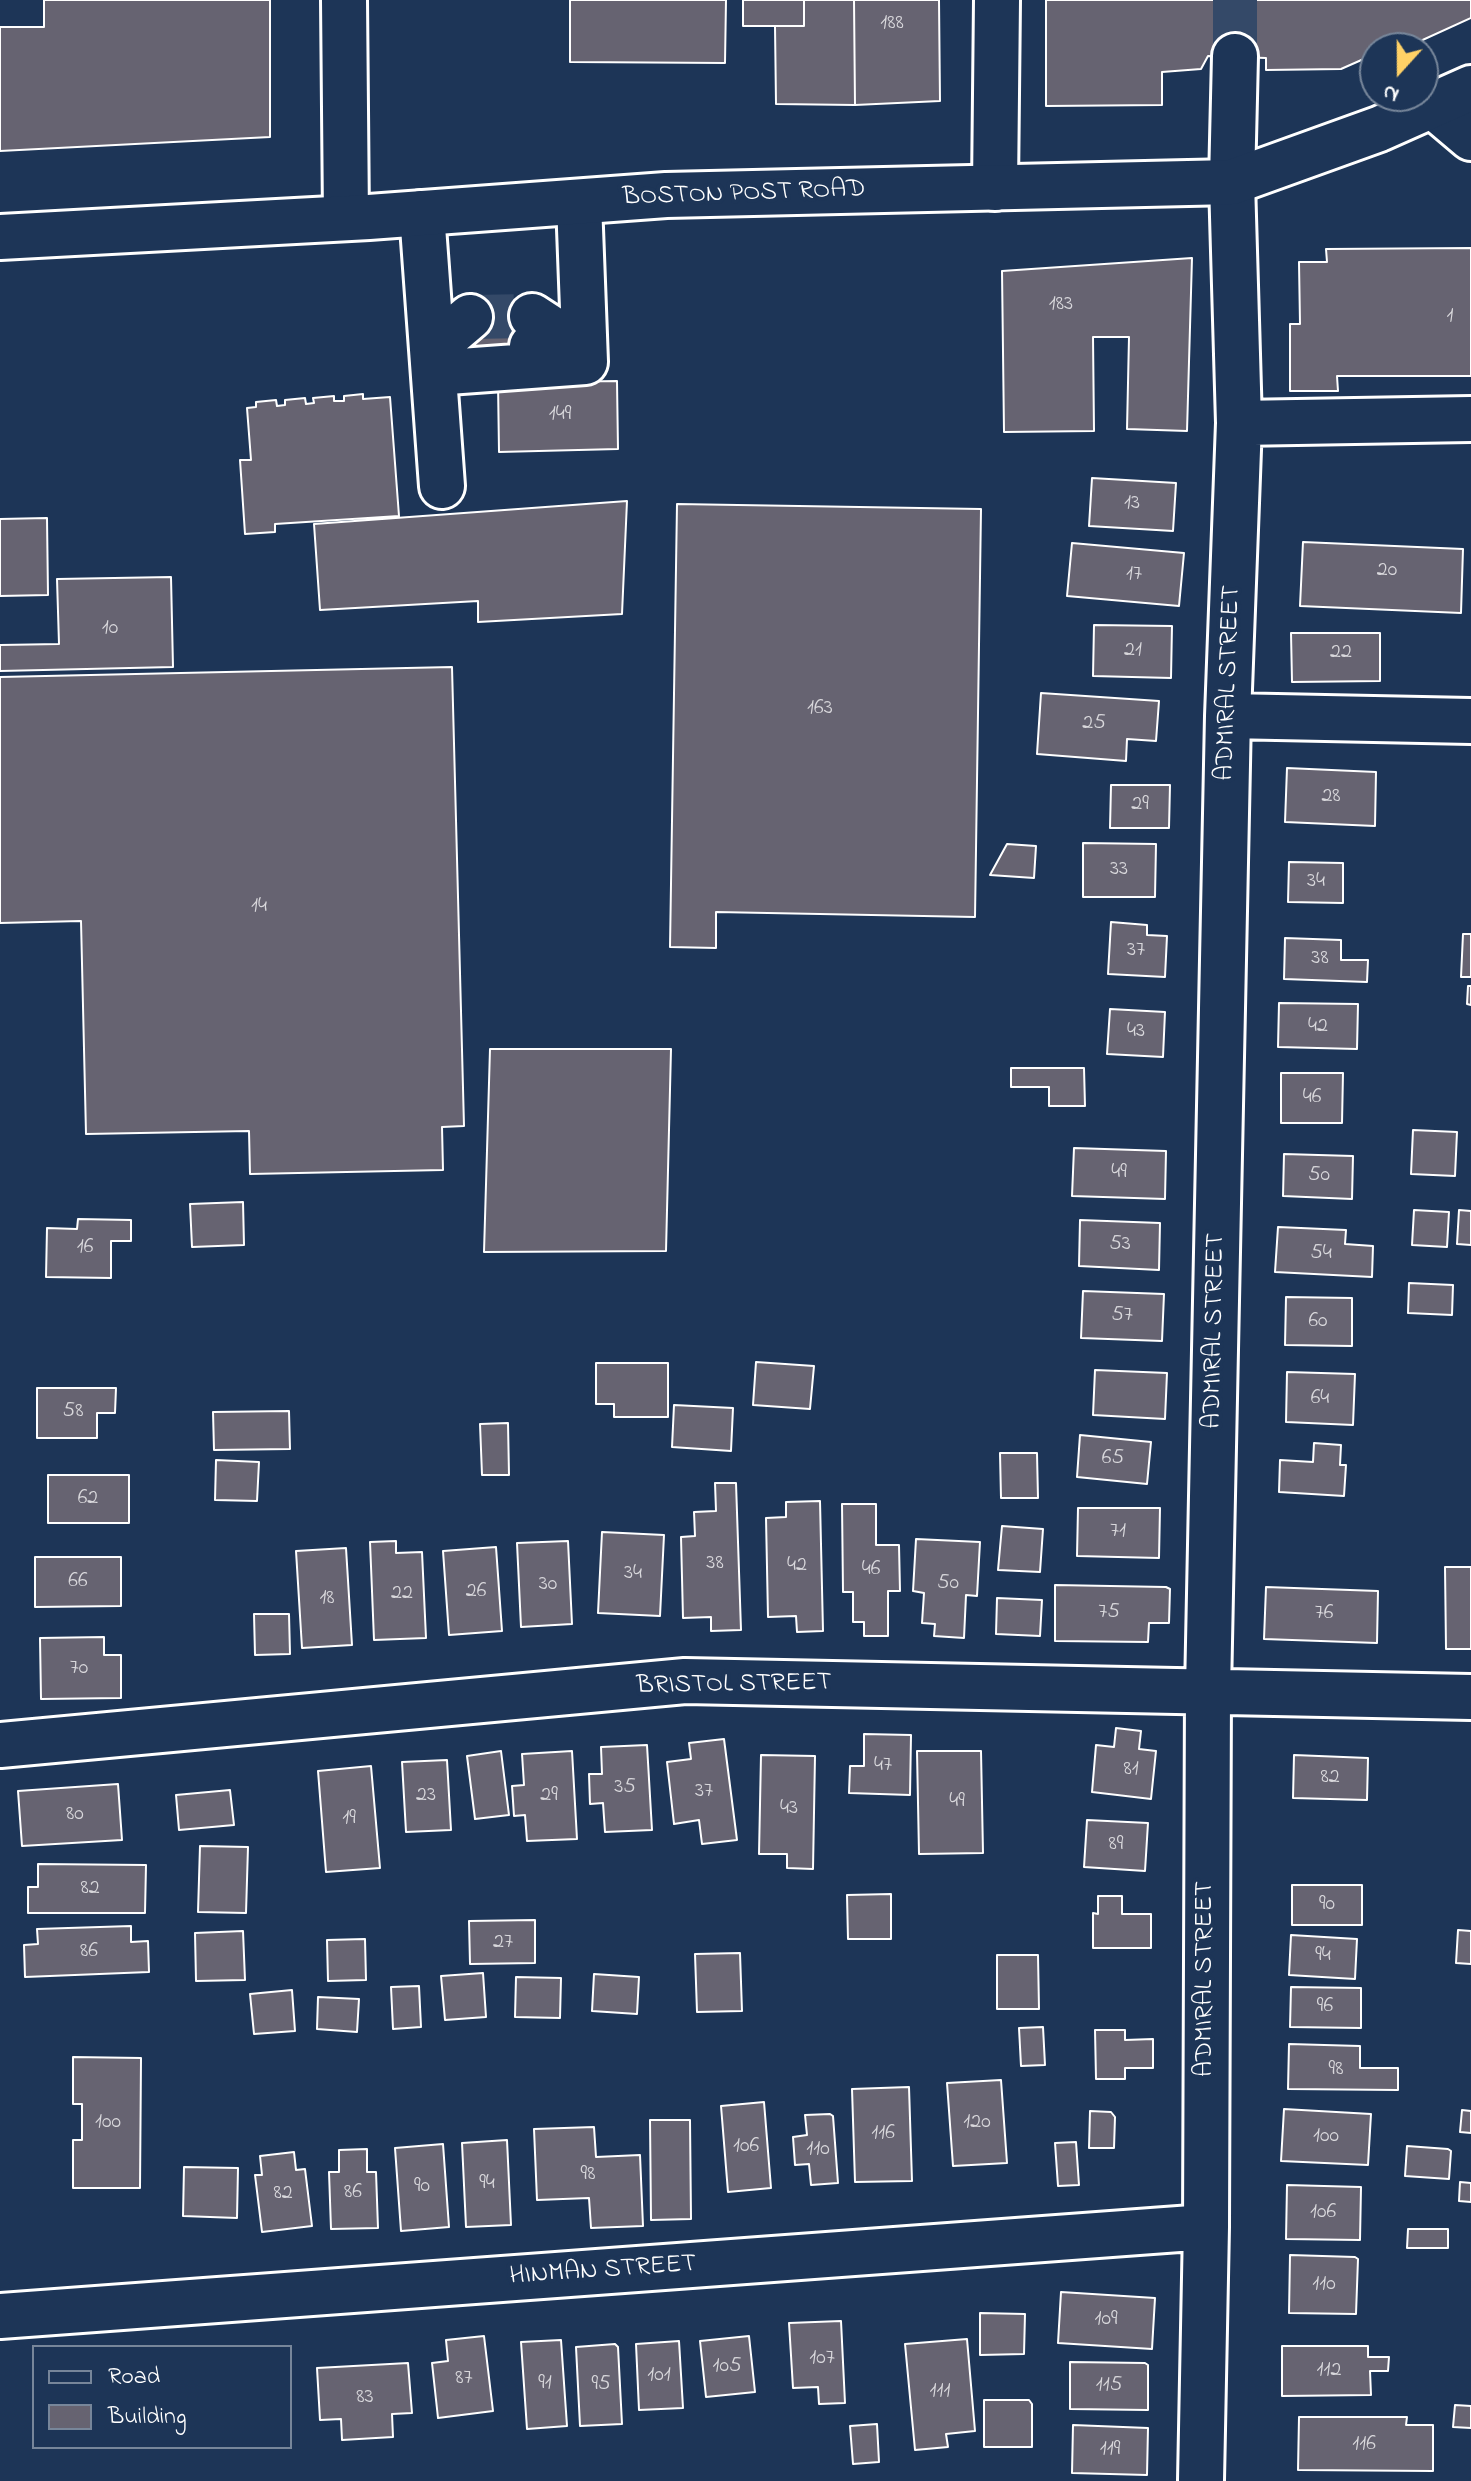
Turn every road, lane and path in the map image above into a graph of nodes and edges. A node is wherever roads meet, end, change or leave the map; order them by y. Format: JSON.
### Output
{"nodes":[{"id":1,"x":344,"y":0,"type":"edge"},
{"id":2,"x":997,"y":0,"type":"edge"},
{"id":3,"x":1235,"y":56,"type":"tunnel mouth"},
{"id":4,"x":1452,"y":96,"type":"edge"},
{"id":5,"x":1471,"y":138,"type":"edge"},
{"id":6,"x":1232,"y":182,"type":"junction"},
{"id":7,"x":995,"y":188,"type":"junction"},
{"id":8,"x":579,"y":202,"type":"junction"},
{"id":9,"x":422,"y":213,"type":"junction"},
{"id":10,"x":346,"y":218,"type":"junction"},
{"id":11,"x":0,"y":237,"type":"edge"},
{"id":12,"x":451,"y":342,"type":"junction"},
{"id":13,"x":1471,"y":419,"type":"edge"},
{"id":14,"x":1239,"y":423,"type":"junction"},
{"id":15,"x":442,"y":486,"type":"dead end"},
{"id":16,"x":1228,"y":716,"type":"junction"},
{"id":17,"x":1471,"y":721,"type":"edge"},
{"id":18,"x":1208,"y":1691,"type":"junction"},
{"id":19,"x":1471,"y":1697,"type":"edge"},
{"id":20,"x":0,"y":1745,"type":"edge"},
{"id":21,"x":1206,"y":2227,"type":"junction"},
{"id":22,"x":0,"y":2316,"type":"edge"},
{"id":23,"x":1201,"y":2480,"type":"edge"}],
"edges":[{"from":1,"to":10,"type":"street"},
{"from":2,"to":7,"type":"street"},
{"from":3,"to":6,"type":"street","name":"ADMIRAL STREET"},
{"from":4,"to":5,"type":"street"},
{"from":4,"to":6,"type":"street","name":"BOSTON POST ROAD"},
{"from":6,"to":7,"type":"street","name":"BOSTON POST ROAD"},
{"from":6,"to":14,"type":"street","name":"ADMIRAL STREET"},
{"from":7,"to":8,"type":"street","name":"BOSTON POST ROAD"},
{"from":8,"to":9,"type":"street","name":"BOSTON POST ROAD"},
{"from":8,"to":12,"type":"street"},
{"from":9,"to":10,"type":"street","name":"BOSTON POST ROAD"},
{"from":9,"to":12,"type":"street"},
{"from":10,"to":11,"type":"street","name":"BOSTON POST ROAD"},
{"from":12,"to":15,"type":"street"},
{"from":13,"to":14,"type":"street"},
{"from":14,"to":16,"type":"street","name":"ADMIRAL STREET"},
{"from":16,"to":17,"type":"street"},
{"from":16,"to":18,"type":"street","name":"ADMIRAL STREET"},
{"from":18,"to":19,"type":"street","name":"BRISTOL STREET"},
{"from":18,"to":20,"type":"street","name":"BRISTOL STREET"},
{"from":18,"to":21,"type":"street","name":"ADMIRAL STREET"},
{"from":21,"to":22,"type":"street","name":"HINMAN STREET"},
{"from":21,"to":23,"type":"street","name":"ADMIRAL STREET"}]}
